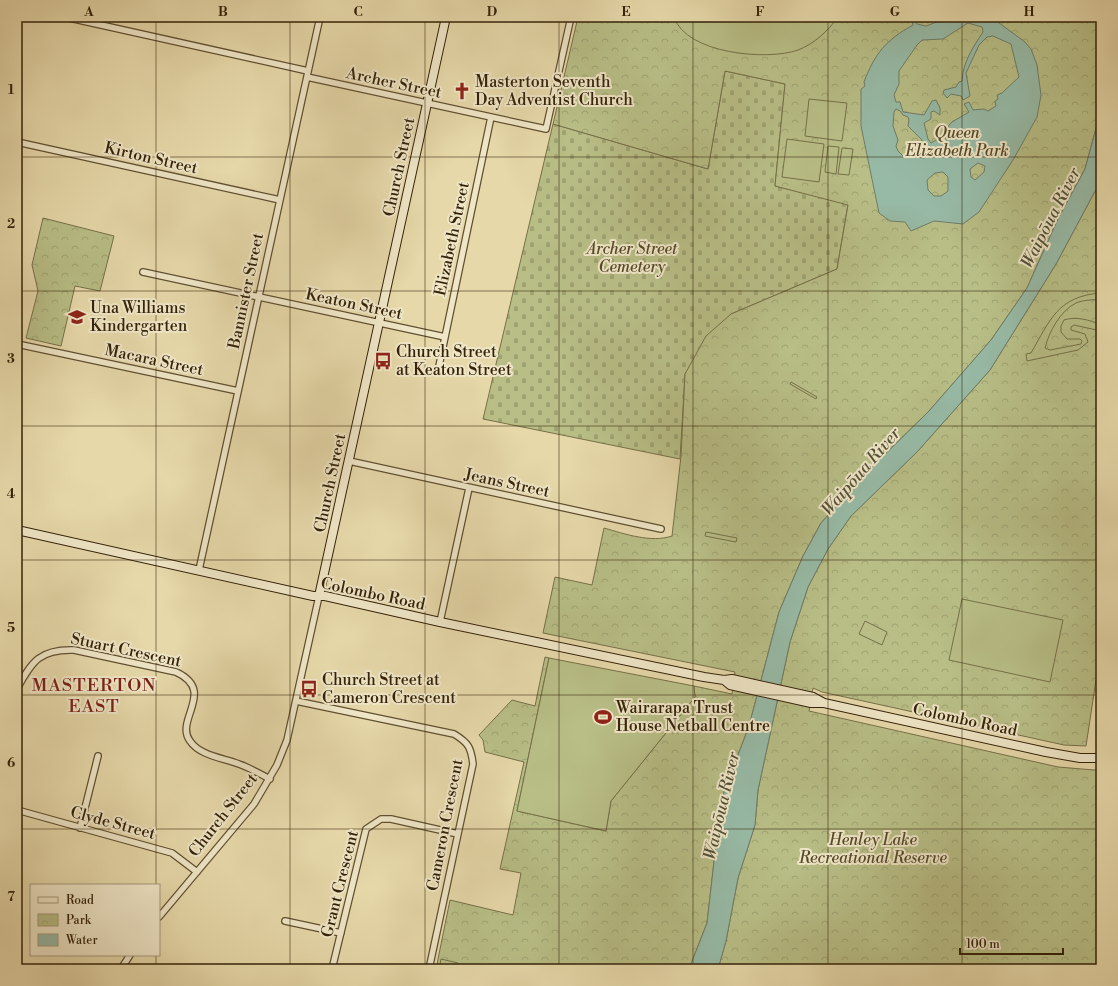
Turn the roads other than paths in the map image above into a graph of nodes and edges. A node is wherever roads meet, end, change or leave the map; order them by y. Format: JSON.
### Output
{"nodes":[{"id":1,"x":65,"y":17,"type":"edge"},
{"id":2,"x":320,"y":17,"type":"edge"},
{"id":3,"x":446,"y":17,"type":"edge"},
{"id":4,"x":571,"y":17,"type":"edge"},
{"id":5,"x":307,"y":74,"type":"junction"},
{"id":6,"x":427,"y":103,"type":"junction"},
{"id":7,"x":491,"y":117,"type":"junction"},
{"id":8,"x":17,"y":142,"type":"edge"},
{"id":9,"x":280,"y":200,"type":"junction"},
{"id":10,"x":142,"y":272,"type":"dead end"},
{"id":11,"x":258,"y":297,"type":"junction"},
{"id":12,"x":379,"y":324,"type":"junction"},
{"id":13,"x":445,"y":337,"type":"junction"},
{"id":14,"x":17,"y":344,"type":"edge"},
{"id":15,"x":438,"y":366,"type":"dead end"},
{"id":16,"x":238,"y":391,"type":"junction"},
{"id":17,"x":349,"y":461,"type":"junction"},
{"id":18,"x":469,"y":488,"type":"junction"},
{"id":19,"x":17,"y":530,"type":"edge"},
{"id":20,"x":660,"y":530,"type":"dead end"},
{"id":21,"x":199,"y":570,"type":"junction"},
{"id":22,"x":319,"y":596,"type":"junction"},
{"id":23,"x":440,"y":622,"type":"junction"},
{"id":24,"x":17,"y":689,"type":"edge"},
{"id":25,"x":296,"y":700,"type":"junction"},
{"id":26,"x":98,"y":756,"type":"dead end"},
{"id":27,"x":1101,"y":758,"type":"edge"},
{"id":28,"x":270,"y":779,"type":"junction"},
{"id":29,"x":17,"y":810,"type":"edge"},
{"id":30,"x":80,"y":828,"type":"junction"},
{"id":31,"x":458,"y":834,"type":"junction"},
{"id":32,"x":197,"y":872,"type":"junction"},
{"id":33,"x":160,"y":916,"type":"edge"},
{"id":34,"x":285,"y":921,"type":"dead end"},
{"id":35,"x":341,"y":933,"type":"junction"},
{"id":36,"x":129,"y":956,"type":"edge"},
{"id":37,"x":121,"y":969,"type":"edge"},
{"id":38,"x":332,"y":969,"type":"edge"},
{"id":39,"x":429,"y":969,"type":"edge"}],
"edges":[{"from":1,"to":5,"type":"street","name":"Archer Street"},
{"from":2,"to":5,"type":"street","name":"Bannister Street"},
{"from":3,"to":6,"type":"street","name":"Church Street"},
{"from":4,"to":7,"type":"street","name":"Archer Street"},
{"from":5,"to":6,"type":"street","name":"Archer Street"},
{"from":5,"to":9,"type":"street","name":"Bannister Street"},
{"from":6,"to":7,"type":"street","name":"Archer Street"},
{"from":6,"to":12,"type":"street","name":"Church Street"},
{"from":7,"to":13,"type":"street","name":"Elizabeth Street"},
{"from":8,"to":9,"type":"street","name":"Kirton Street"},
{"from":9,"to":11,"type":"street","name":"Bannister Street"},
{"from":10,"to":11,"type":"street","name":"Keaton Street"},
{"from":11,"to":12,"type":"street","name":"Keaton Street"},
{"from":11,"to":16,"type":"street","name":"Bannister Street"},
{"from":12,"to":13,"type":"street","name":"Keaton Street"},
{"from":12,"to":17,"type":"street","name":"Church Street"},
{"from":13,"to":15,"type":"street","name":"Elizabeth Street"},
{"from":14,"to":16,"type":"street","name":"Macara Street"},
{"from":16,"to":21,"type":"street","name":"Bannister Street"},
{"from":17,"to":18,"type":"street","name":"Jeans Street"},
{"from":17,"to":22,"type":"street","name":"Church Street"},
{"from":18,"to":20,"type":"street","name":"Jeans Street"},
{"from":18,"to":23,"type":"street"},
{"from":19,"to":21,"type":"street","name":"Colombo Road"},
{"from":21,"to":22,"type":"street","name":"Colombo Road"},
{"from":22,"to":23,"type":"street","name":"Colombo Road"},
{"from":22,"to":25,"type":"street","name":"Church Street"},
{"from":23,"to":27,"type":"street","name":"Colombo Road"},
{"from":24,"to":28,"type":"street","name":"Stuart Crescent"},
{"from":25,"to":28,"type":"street","name":"Church Street"},
{"from":25,"to":31,"type":"street","name":"Cameron Crescent"},
{"from":26,"to":30,"type":"street"},
{"from":28,"to":32,"type":"street","name":"Church Street"},
{"from":29,"to":30,"type":"street","name":"Clyde Street"},
{"from":30,"to":32,"type":"street","name":"Clyde Street"},
{"from":31,"to":35,"type":"street","name":"Grant Crescent"},
{"from":31,"to":39,"type":"street","name":"Cameron Crescent"},
{"from":32,"to":33,"type":"street","name":"Church Street"},
{"from":34,"to":35,"type":"street"},
{"from":35,"to":38,"type":"street","name":"Grant Crescent"},
{"from":36,"to":37,"type":"street"}]}
